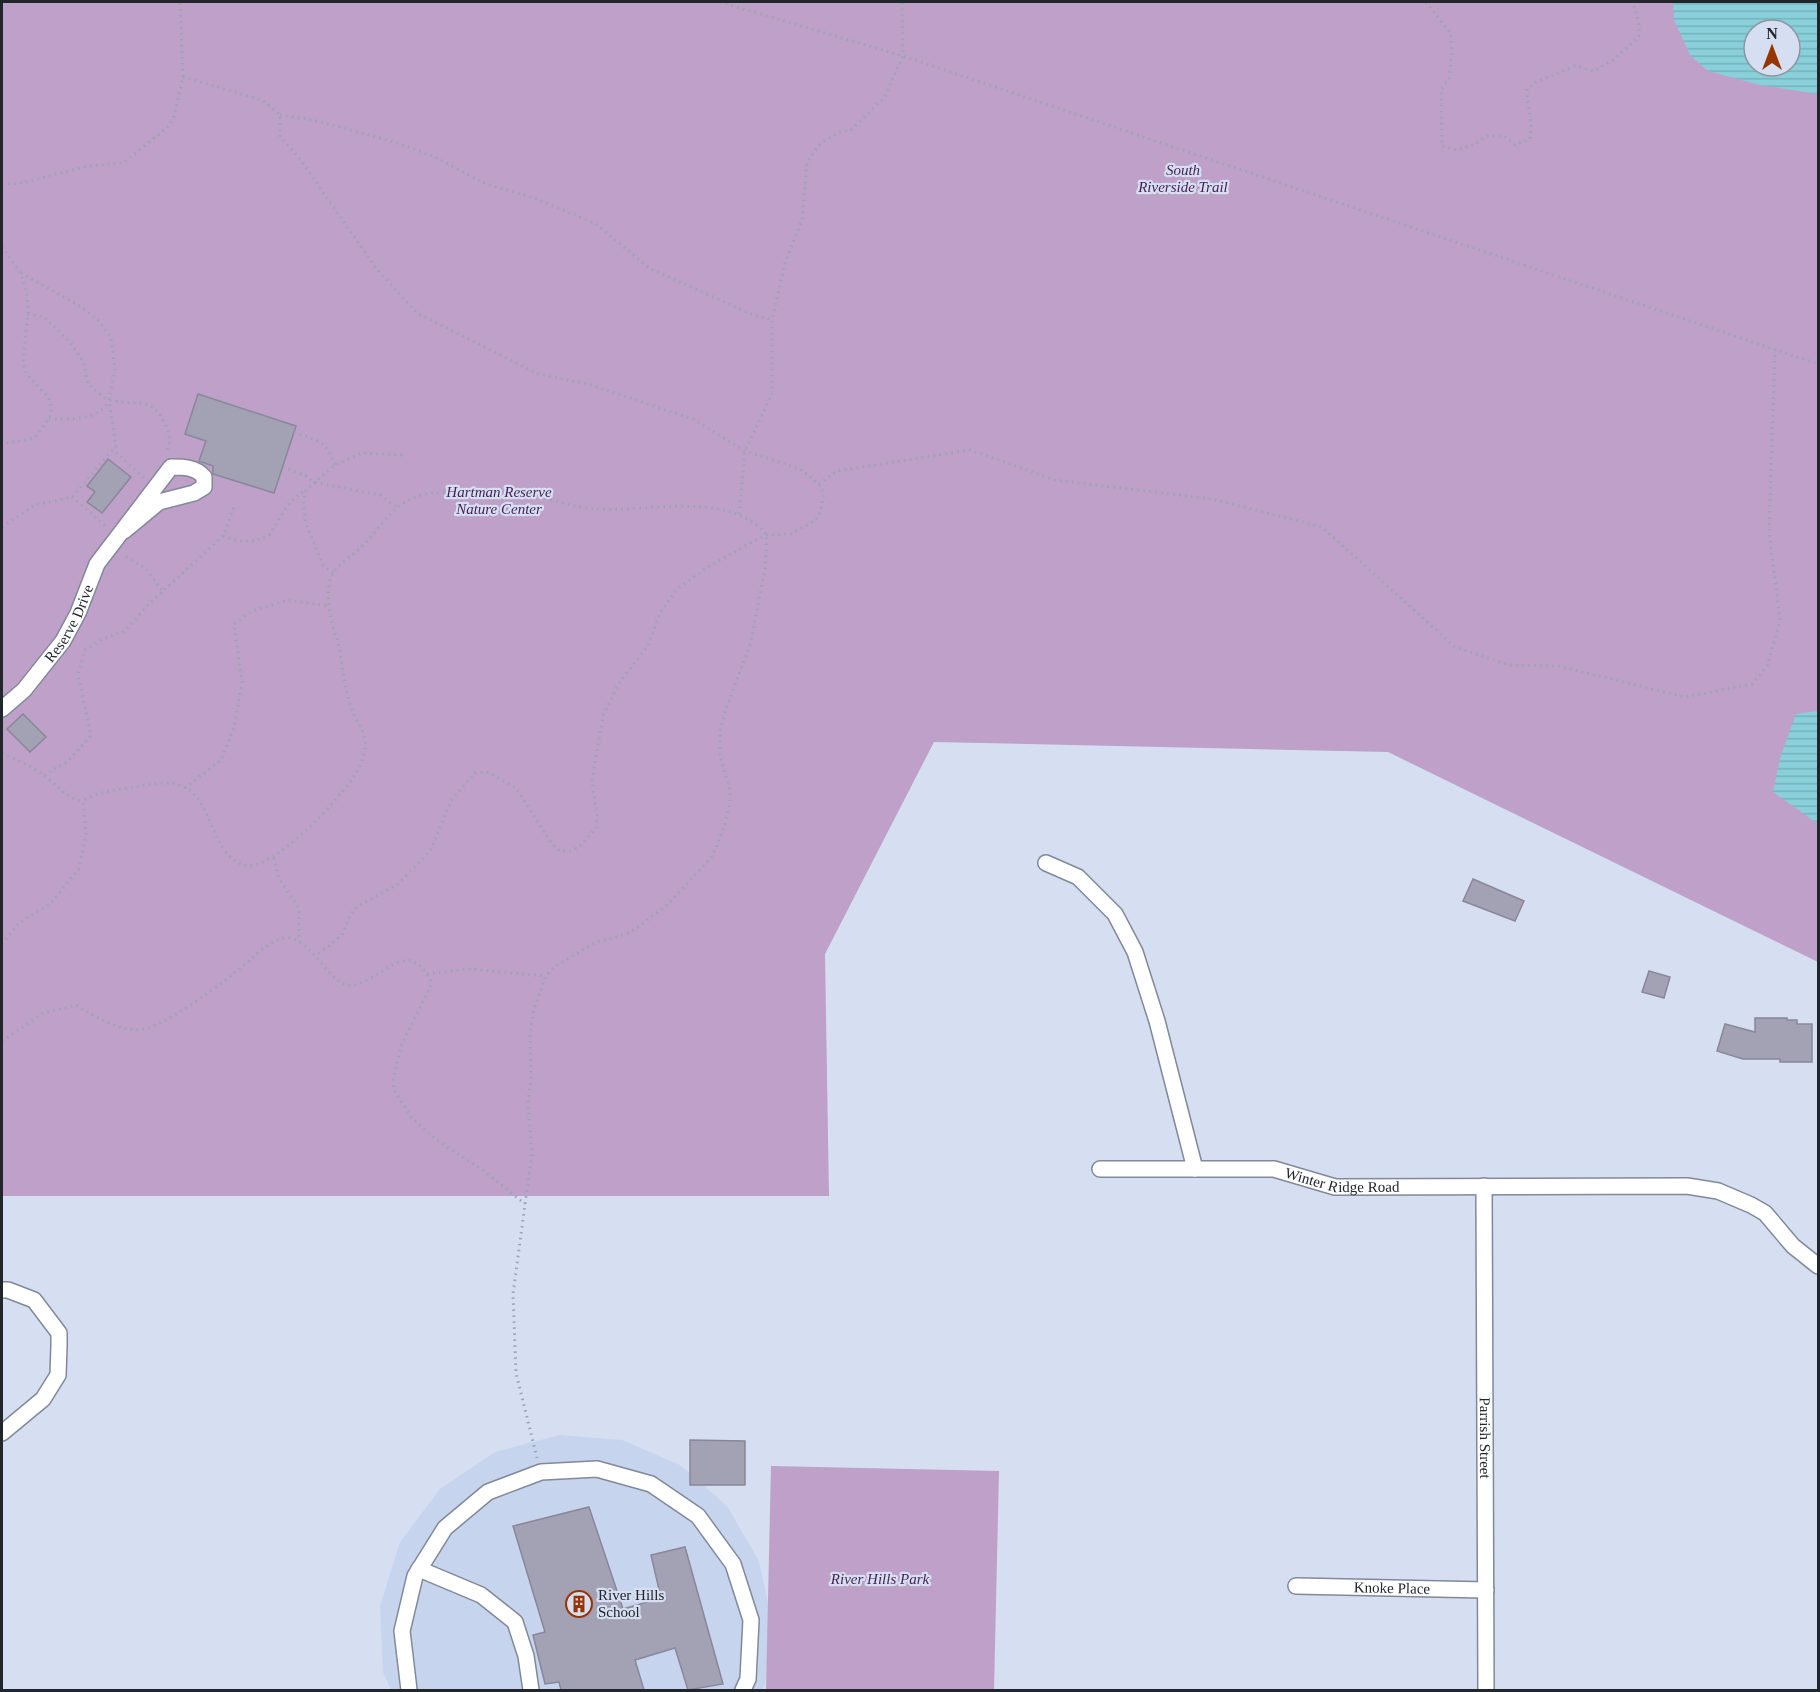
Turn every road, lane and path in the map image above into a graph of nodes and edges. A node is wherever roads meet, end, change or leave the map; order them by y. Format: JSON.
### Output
{"nodes":[{"id":1,"x":180,"y":2,"type":"edge"},
{"id":2,"x":720,"y":2,"type":"edge"},
{"id":3,"x":902,"y":2,"type":"edge"},
{"id":4,"x":1426,"y":2,"type":"edge"},
{"id":5,"x":1633,"y":2,"type":"edge"},
{"id":6,"x":903,"y":56,"type":"junction"},
{"id":7,"x":183,"y":77,"type":"junction"},
{"id":8,"x":280,"y":115,"type":"junction"},
{"id":9,"x":2,"y":184,"type":"edge"},
{"id":10,"x":2,"y":247,"type":"edge"},
{"id":11,"x":21,"y":273,"type":"junction"},
{"id":12,"x":28,"y":314,"type":"junction"},
{"id":13,"x":772,"y":320,"type":"junction"},
{"id":14,"x":1775,"y":350,"type":"junction"},
{"id":15,"x":1818,"y":364,"type":"edge"},
{"id":16,"x":109,"y":400,"type":"junction"},
{"id":17,"x":50,"y":419,"type":"junction"},
{"id":18,"x":294,"y":432,"type":"dead end"},
{"id":19,"x":2,"y":444,"type":"edge"},
{"id":20,"x":116,"y":446,"type":"junction"},
{"id":21,"x":745,"y":451,"type":"junction"},
{"id":22,"x":165,"y":455,"type":"dead end"},
{"id":23,"x":402,"y":455,"type":"dead end"},
{"id":24,"x":335,"y":465,"type":"junction"},
{"id":25,"x":283,"y":467,"type":"dead end"},
{"id":26,"x":313,"y":482,"type":"junction"},
{"id":27,"x":151,"y":484,"type":"dead end"},
{"id":28,"x":819,"y":484,"type":"junction"},
{"id":29,"x":306,"y":490,"type":"junction"},
{"id":30,"x":72,"y":497,"type":"junction"},
{"id":31,"x":234,"y":507,"type":"dead end"},
{"id":32,"x":398,"y":508,"type":"junction"},
{"id":33,"x":739,"y":514,"type":"junction"},
{"id":34,"x":2,"y":526,"type":"edge"},
{"id":35,"x":121,"y":534,"type":"junction"},
{"id":36,"x":767,"y":535,"type":"junction"},
{"id":37,"x":223,"y":536,"type":"junction"},
{"id":38,"x":126,"y":556,"type":"dead end"},
{"id":39,"x":333,"y":573,"type":"junction"},
{"id":40,"x":164,"y":591,"type":"junction"},
{"id":41,"x":328,"y":606,"type":"junction"},
{"id":42,"x":2,"y":709,"type":"edge"},
{"id":43,"x":2,"y":754,"type":"edge"},
{"id":44,"x":9,"y":757,"type":"junction"},
{"id":45,"x":2,"y":761,"type":"edge"},
{"id":46,"x":44,"y":775,"type":"junction"},
{"id":47,"x":185,"y":788,"type":"junction"},
{"id":48,"x":83,"y":801,"type":"junction"},
{"id":49,"x":274,"y":858,"type":"junction"},
{"id":50,"x":1046,"y":863,"type":"dead end"},
{"id":51,"x":299,"y":942,"type":"junction"},
{"id":52,"x":2,"y":944,"type":"edge"},
{"id":53,"x":316,"y":956,"type":"junction"},
{"id":54,"x":427,"y":974,"type":"junction"},
{"id":55,"x":546,"y":976,"type":"junction"},
{"id":56,"x":2,"y":1041,"type":"edge"},
{"id":57,"x":1195,"y":1169,"type":"junction"},
{"id":58,"x":1100,"y":1170,"type":"dead end"},
{"id":59,"x":1484,"y":1186,"type":"junction"},
{"id":60,"x":525,"y":1204,"type":"junction"},
{"id":61,"x":1818,"y":1266,"type":"edge"},
{"id":62,"x":2,"y":1290,"type":"edge"},
{"id":63,"x":2,"y":1433,"type":"edge"},
{"id":64,"x":541,"y":1472,"type":"junction"},
{"id":65,"x":419,"y":1569,"type":"junction"},
{"id":66,"x":1296,"y":1586,"type":"dead end"},
{"id":67,"x":1486,"y":1590,"type":"junction"},
{"id":68,"x":409,"y":1690,"type":"edge"},
{"id":69,"x":531,"y":1690,"type":"edge"},
{"id":70,"x":743,"y":1690,"type":"edge"},
{"id":71,"x":1486,"y":1690,"type":"edge"}],
"edges":[{"from":1,"to":7,"type":"path"},
{"from":2,"to":6,"type":"path"},
{"from":3,"to":6,"type":"path"},
{"from":4,"to":5,"type":"path"},
{"from":6,"to":13,"type":"path"},
{"from":6,"to":14,"type":"path"},
{"from":7,"to":8,"type":"path"},
{"from":7,"to":9,"type":"path"},
{"from":8,"to":13,"type":"path"},
{"from":8,"to":21,"type":"path"},
{"from":10,"to":11,"type":"path"},
{"from":11,"to":12,"type":"path"},
{"from":11,"to":16,"type":"path"},
{"from":12,"to":16,"type":"path"},
{"from":12,"to":17,"type":"path"},
{"from":13,"to":21,"type":"path"},
{"from":14,"to":15,"type":"path"},
{"from":14,"to":28,"type":"path"},
{"from":16,"to":17,"type":"path"},
{"from":16,"to":20,"type":"path"},
{"from":16,"to":22,"type":"path"},
{"from":17,"to":19,"type":"path"},
{"from":18,"to":24,"type":"path"},
{"from":20,"to":27,"type":"path"},
{"from":20,"to":30,"type":"path"},
{"from":21,"to":28,"type":"path"},
{"from":21,"to":33,"type":"path"},
{"from":23,"to":24,"type":"path"},
{"from":24,"to":26,"type":"path"},
{"from":25,"to":26,"type":"path"},
{"from":26,"to":29,"type":"path"},
{"from":26,"to":32,"type":"path"},
{"from":28,"to":36,"type":"path"},
{"from":29,"to":37,"type":"path"},
{"from":29,"to":39,"type":"path"},
{"from":30,"to":34,"type":"path"},
{"from":30,"to":35,"type":"path"},
{"from":31,"to":37,"type":"path"},
{"from":32,"to":33,"type":"path"},
{"from":32,"to":39,"type":"path"},
{"from":33,"to":36,"type":"path"},
{"from":35,"to":35,"type":"street","name":"Reserve Drive"},
{"from":35,"to":42,"type":"street","name":"Reserve Drive"},
{"from":36,"to":53,"type":"path"},
{"from":36,"to":55,"type":"path"},
{"from":37,"to":40,"type":"path"},
{"from":38,"to":40,"type":"path"},
{"from":39,"to":41,"type":"path"},
{"from":40,"to":46,"type":"path"},
{"from":41,"to":47,"type":"path"},
{"from":41,"to":49,"type":"path"},
{"from":43,"to":44,"type":"path"},
{"from":44,"to":45,"type":"path"},
{"from":44,"to":46,"type":"path"},
{"from":46,"to":48,"type":"path"},
{"from":47,"to":48,"type":"path"},
{"from":47,"to":49,"type":"path"},
{"from":48,"to":52,"type":"path"},
{"from":49,"to":51,"type":"path"},
{"from":50,"to":57,"type":"street"},
{"from":51,"to":53,"type":"path"},
{"from":51,"to":56,"type":"path"},
{"from":53,"to":54,"type":"path"},
{"from":54,"to":55,"type":"path"},
{"from":54,"to":60,"type":"path"},
{"from":55,"to":60,"type":"path"},
{"from":57,"to":58,"type":"street","name":"Winter Ridge Road"},
{"from":57,"to":59,"type":"street","name":"Winter Ridge Road"},
{"from":59,"to":61,"type":"street","name":"Winter Ridge Road"},
{"from":59,"to":67,"type":"street","name":"Parrish Street"},
{"from":60,"to":64,"type":"path"},
{"from":62,"to":63,"type":"street"},
{"from":64,"to":65,"type":"street"},
{"from":64,"to":70,"type":"street"},
{"from":65,"to":68,"type":"street"},
{"from":65,"to":69,"type":"street"},
{"from":66,"to":67,"type":"street","name":"Knoke Place"},
{"from":67,"to":71,"type":"street","name":"Parrish Street"}]}
